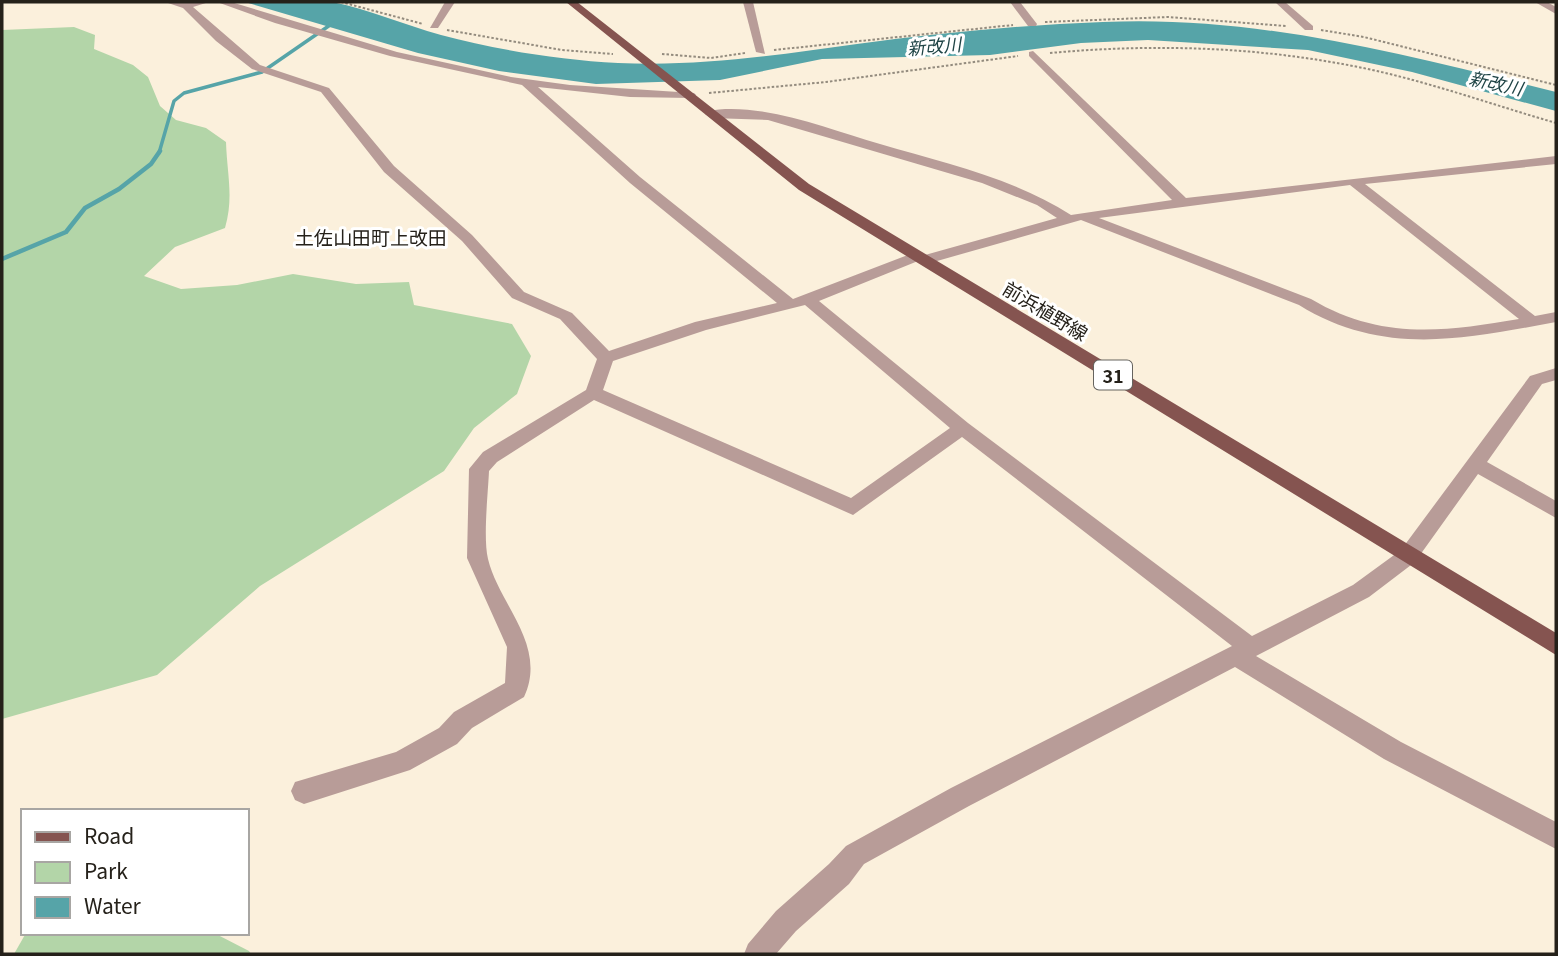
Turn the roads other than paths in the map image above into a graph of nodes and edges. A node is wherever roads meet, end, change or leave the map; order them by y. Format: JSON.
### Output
{"nodes":[{"id":1,"x":170,"y":2,"type":"edge"},
{"id":2,"x":204,"y":2,"type":"edge"},
{"id":3,"x":222,"y":2,"type":"edge"},
{"id":4,"x":450,"y":2,"type":"edge"},
{"id":5,"x":571,"y":2,"type":"edge"},
{"id":6,"x":748,"y":2,"type":"edge"},
{"id":7,"x":1014,"y":2,"type":"edge"},
{"id":8,"x":1280,"y":2,"type":"edge"},
{"id":9,"x":1540,"y":2,"type":"edge"},
{"id":10,"x":186,"y":6,"type":"junction"},
{"id":11,"x":1556,"y":11,"type":"edge"},
{"id":12,"x":1032,"y":24,"type":"road end"},
{"id":13,"x":434,"y":26,"type":"road end"},
{"id":14,"x":1309,"y":28,"type":"road end"},
{"id":15,"x":761,"y":52,"type":"road end"},
{"id":16,"x":1033,"y":54,"type":"road end"},
{"id":17,"x":525,"y":82,"type":"junction"},
{"id":18,"x":685,"y":93,"type":"junction"},
{"id":19,"x":711,"y":114,"type":"junction"},
{"id":20,"x":1556,"y":160,"type":"edge"},
{"id":21,"x":1353,"y":181,"type":"junction"},
{"id":22,"x":1182,"y":202,"type":"junction"},
{"id":23,"x":1074,"y":218,"type":"junction"},
{"id":24,"x":921,"y":258,"type":"junction"},
{"id":25,"x":808,"y":300,"type":"junction"},
{"id":26,"x":789,"y":304,"type":"junction"},
{"id":27,"x":1556,"y":317,"type":"edge"},
{"id":28,"x":1532,"y":321,"type":"junction"},
{"id":29,"x":606,"y":358,"type":"junction"},
{"id":30,"x":1556,"y":374,"type":"edge"},
{"id":31,"x":593,"y":393,"type":"junction"},
{"id":32,"x":962,"y":428,"type":"junction"},
{"id":33,"x":1475,"y":464,"type":"junction"},
{"id":34,"x":1556,"y":509,"type":"edge"},
{"id":35,"x":1408,"y":556,"type":"junction"},
{"id":36,"x":1556,"y":645,"type":"edge"},
{"id":37,"x":1243,"y":651,"type":"junction"},
{"id":38,"x":304,"y":791,"type":"dead end"},
{"id":39,"x":1556,"y":836,"type":"edge"},
{"id":40,"x":758,"y":954,"type":"edge"}],
"edges":[{"from":1,"to":10,"type":"street"},
{"from":2,"to":10,"type":"street"},
{"from":3,"to":17,"type":"street"},
{"from":4,"to":13,"type":"street"},
{"from":5,"to":18,"type":"main road","name":"前浜植野線","number":"31"},
{"from":6,"to":15,"type":"street"},
{"from":7,"to":12,"type":"street"},
{"from":8,"to":14,"type":"street"},
{"from":9,"to":11,"type":"street"},
{"from":10,"to":29,"type":"street"},
{"from":16,"to":22,"type":"street"},
{"from":17,"to":18,"type":"street"},
{"from":17,"to":26,"type":"street"},
{"from":18,"to":19,"type":"main road","name":"前浜植野線","number":"31"},
{"from":19,"to":23,"type":"street"},
{"from":19,"to":24,"type":"main road","name":"前浜植野線","number":"31"},
{"from":20,"to":21,"type":"street"},
{"from":21,"to":22,"type":"street"},
{"from":21,"to":28,"type":"street"},
{"from":22,"to":23,"type":"street"},
{"from":23,"to":24,"type":"street"},
{"from":23,"to":28,"type":"street"},
{"from":24,"to":25,"type":"street"},
{"from":24,"to":35,"type":"main road","name":"前浜植野線","number":"31"},
{"from":25,"to":26,"type":"street"},
{"from":25,"to":32,"type":"street"},
{"from":26,"to":29,"type":"street"},
{"from":27,"to":28,"type":"street"},
{"from":29,"to":31,"type":"street"},
{"from":30,"to":33,"type":"street"},
{"from":31,"to":32,"type":"street"},
{"from":31,"to":38,"type":"street"},
{"from":32,"to":37,"type":"street"},
{"from":33,"to":34,"type":"street"},
{"from":33,"to":35,"type":"street"},
{"from":35,"to":36,"type":"main road","name":"前浜植野線","number":"31"},
{"from":35,"to":37,"type":"street"},
{"from":37,"to":39,"type":"street"},
{"from":37,"to":40,"type":"street"}]}
